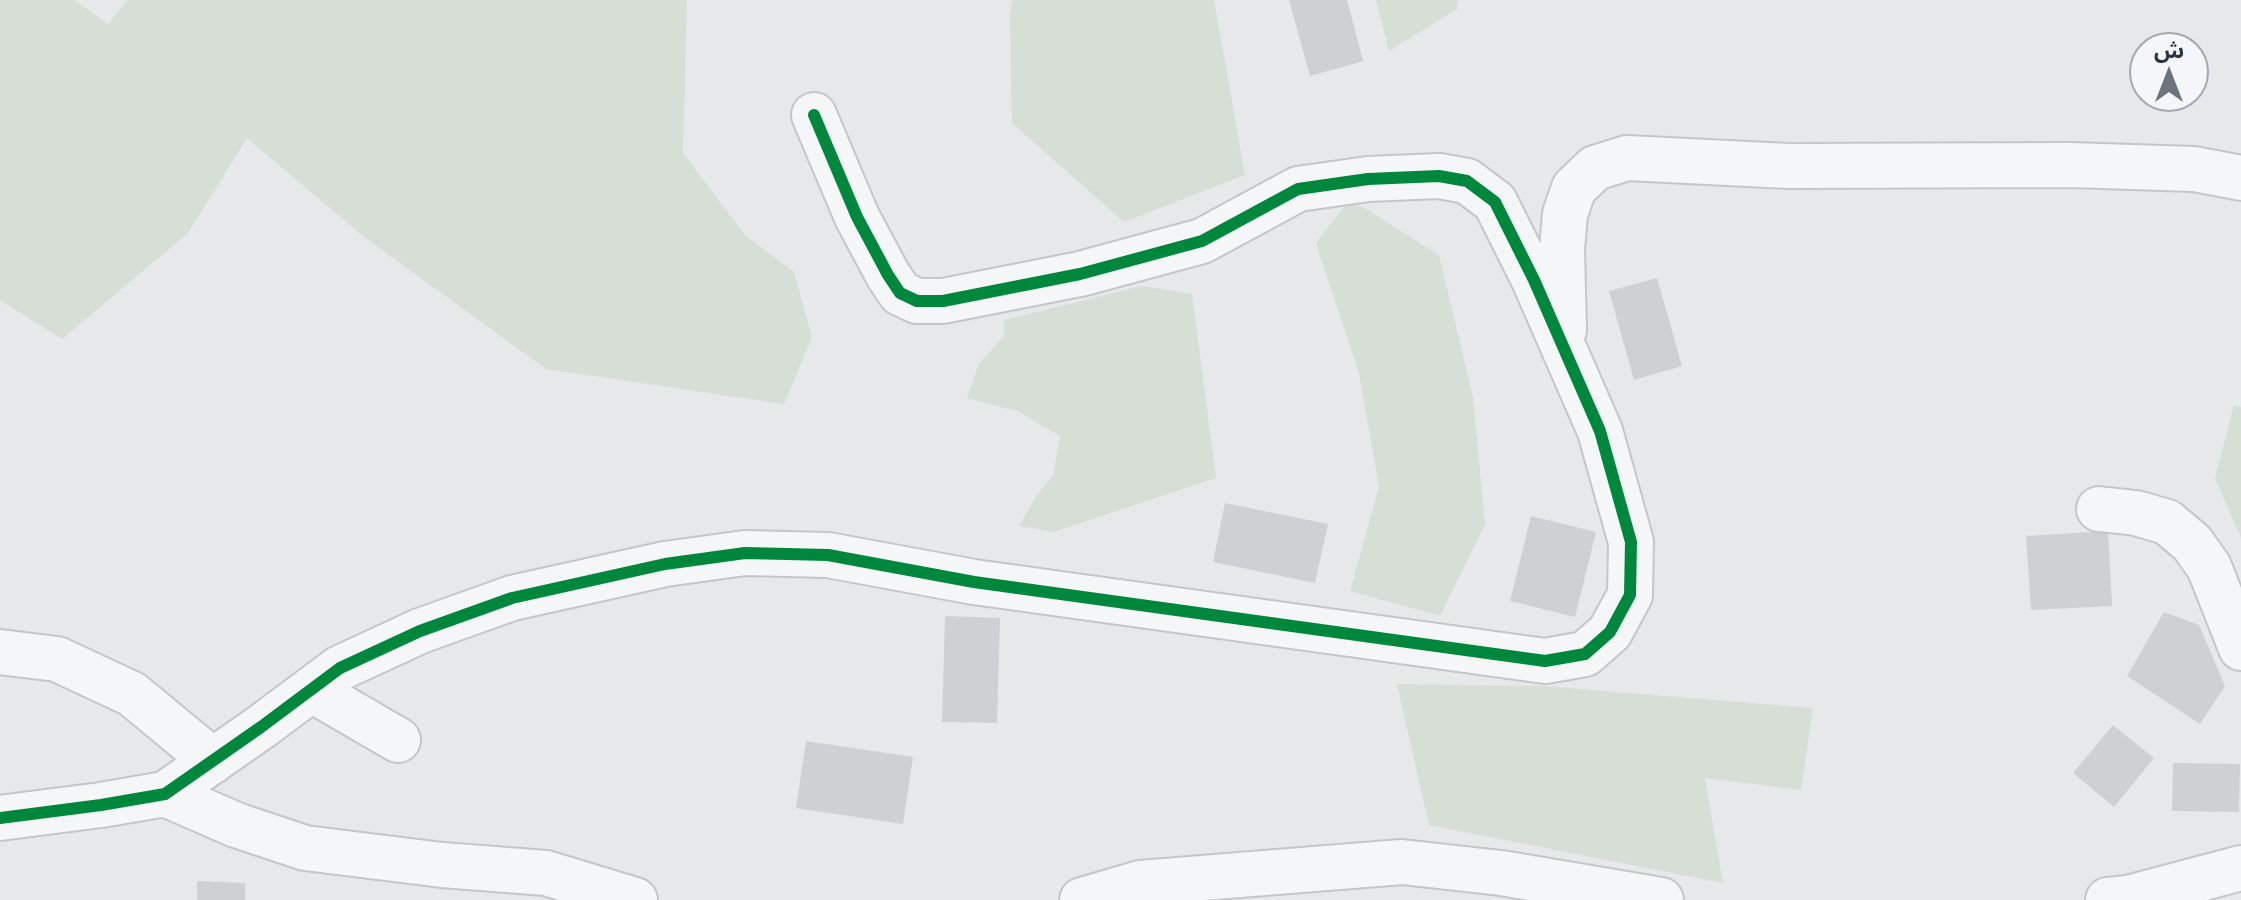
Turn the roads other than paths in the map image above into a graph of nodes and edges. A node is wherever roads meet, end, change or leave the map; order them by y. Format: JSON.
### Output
{"nodes":[{"id":1,"x":814,"y":115,"type":"dead end"},
{"id":2,"x":2241,"y":178,"type":"edge"},
{"id":3,"x":1565,"y":348,"type":"junction"},
{"id":4,"x":2099,"y":509,"type":"dead end"},
{"id":5,"x":2241,"y":648,"type":"edge"},
{"id":6,"x":0,"y":652,"type":"edge"},
{"id":7,"x":312,"y":690,"type":"junction"},
{"id":8,"x":398,"y":740,"type":"dead end"},
{"id":9,"x":213,"y":761,"type":"junction"},
{"id":10,"x":165,"y":794,"type":"junction"},
{"id":11,"x":0,"y":818,"type":"edge"},
{"id":12,"x":2241,"y":868,"type":"edge"},
{"id":13,"x":635,"y":900,"type":"edge"},
{"id":14,"x":1082,"y":900,"type":"edge"},
{"id":15,"x":1661,"y":900,"type":"edge"},
{"id":16,"x":2108,"y":900,"type":"edge"}],
"edges":[{"from":1,"to":3,"type":"street"},
{"from":2,"to":3,"type":"street"},
{"from":3,"to":7,"type":"street"},
{"from":4,"to":5,"type":"street"},
{"from":6,"to":9,"type":"street"},
{"from":7,"to":8,"type":"street"},
{"from":7,"to":9,"type":"street"},
{"from":9,"to":10,"type":"street"},
{"from":10,"to":11,"type":"street"},
{"from":10,"to":13,"type":"street"},
{"from":12,"to":16,"type":"street"},
{"from":14,"to":15,"type":"street"}]}
